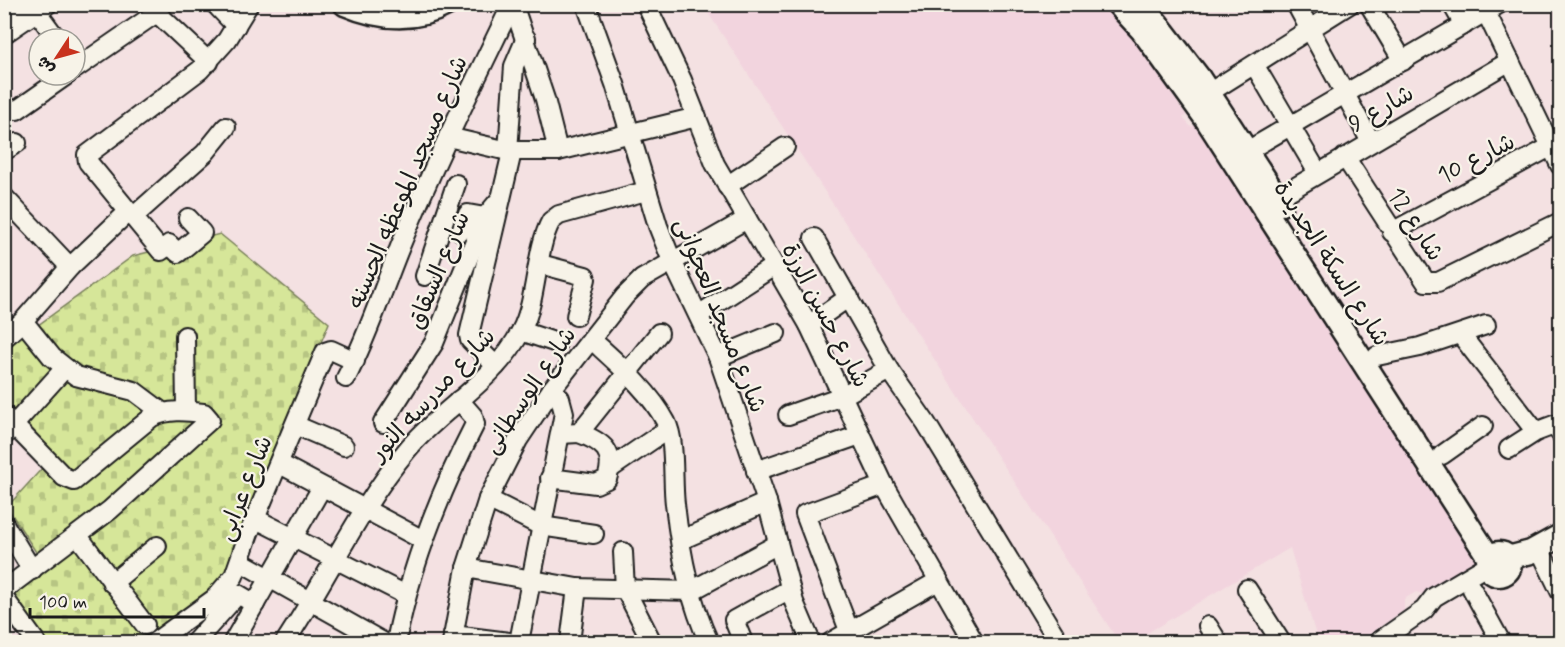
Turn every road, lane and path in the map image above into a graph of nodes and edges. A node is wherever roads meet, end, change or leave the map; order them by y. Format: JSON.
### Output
{"nodes":[{"id":1,"x":214,"y":4,"type":"edge"},
{"id":2,"x":249,"y":4,"type":"edge"},
{"id":3,"x":345,"y":4,"type":"edge"},
{"id":4,"x":447,"y":4,"type":"edge"},
{"id":5,"x":512,"y":4,"type":"edge"},
{"id":6,"x":586,"y":4,"type":"edge"},
{"id":7,"x":646,"y":4,"type":"edge"},
{"id":8,"x":1118,"y":4,"type":"edge"},
{"id":9,"x":1142,"y":4,"type":"edge"},
{"id":10,"x":1296,"y":4,"type":"edge"},
{"id":11,"x":1350,"y":4,"type":"edge"},
{"id":12,"x":1369,"y":4,"type":"edge"},
{"id":13,"x":1452,"y":4,"type":"edge"},
{"id":14,"x":36,"y":7,"type":"edge"},
{"id":15,"x":1493,"y":8,"type":"edge"},
{"id":16,"x":4,"y":16,"type":"edge"},
{"id":17,"x":1464,"y":25,"type":"junction"},
{"id":18,"x":236,"y":26,"type":"junction"},
{"id":19,"x":49,"y":27,"type":"edge"},
{"id":20,"x":1311,"y":29,"type":"junction"},
{"id":21,"x":4,"y":34,"type":"edge"},
{"id":22,"x":526,"y":38,"type":"junction"},
{"id":23,"x":87,"y":60,"type":"edge"},
{"id":24,"x":1402,"y":61,"type":"junction"},
{"id":25,"x":1510,"y":61,"type":"junction"},
{"id":26,"x":209,"y":62,"type":"junction"},
{"id":27,"x":1255,"y":66,"type":"junction"},
{"id":28,"x":49,"y":87,"type":"edge"},
{"id":29,"x":1345,"y":95,"type":"junction"},
{"id":30,"x":1203,"y":98,"type":"junction"},
{"id":31,"x":4,"y":104,"type":"edge"},
{"id":32,"x":697,"y":117,"type":"junction"},
{"id":33,"x":1291,"y":126,"type":"junction"},
{"id":34,"x":226,"y":127,"type":"dead end"},
{"id":35,"x":630,"y":133,"type":"junction"},
{"id":36,"x":448,"y":136,"type":"junction"},
{"id":37,"x":1371,"y":142,"type":"junction"},
{"id":38,"x":1554,"y":143,"type":"edge"},
{"id":39,"x":786,"y":147,"type":"dead end"},
{"id":40,"x":558,"y":151,"type":"junction"},
{"id":41,"x":1247,"y":151,"type":"junction"},
{"id":42,"x":510,"y":152,"type":"junction"},
{"id":43,"x":1345,"y":158,"type":"junction"},
{"id":44,"x":1560,"y":165,"type":"edge"},
{"id":45,"x":1318,"y":173,"type":"junction"},
{"id":46,"x":456,"y":184,"type":"dead end"},
{"id":47,"x":727,"y":186,"type":"junction"},
{"id":48,"x":646,"y":191,"type":"junction"},
{"id":49,"x":4,"y":197,"type":"edge"},
{"id":50,"x":501,"y":198,"type":"junction"},
{"id":51,"x":1276,"y":198,"type":"junction"},
{"id":52,"x":131,"y":215,"type":"junction"},
{"id":53,"x":485,"y":217,"type":"junction"},
{"id":54,"x":188,"y":218,"type":"dead end"},
{"id":55,"x":747,"y":219,"type":"junction"},
{"id":56,"x":1560,"y":222,"type":"edge"},
{"id":57,"x":461,"y":231,"type":"dead end"},
{"id":58,"x":1392,"y":232,"type":"junction"},
{"id":59,"x":814,"y":238,"type":"dead end"},
{"id":60,"x":672,"y":261,"type":"junction"},
{"id":61,"x":540,"y":264,"type":"junction"},
{"id":62,"x":774,"y":266,"type":"junction"},
{"id":63,"x":70,"y":267,"type":"junction"},
{"id":64,"x":393,"y":269,"type":"junction"},
{"id":65,"x":849,"y":297,"type":"junction"},
{"id":66,"x":700,"y":314,"type":"junction"},
{"id":67,"x":576,"y":316,"type":"dead end"},
{"id":68,"x":23,"y":321,"type":"junction"},
{"id":69,"x":809,"y":325,"type":"junction"},
{"id":70,"x":1486,"y":325,"type":"dead end"},
{"id":71,"x":521,"y":331,"type":"junction"},
{"id":72,"x":659,"y":333,"type":"dead end"},
{"id":73,"x":776,"y":333,"type":"dead end"},
{"id":74,"x":1461,"y":334,"type":"junction"},
{"id":75,"x":185,"y":336,"type":"dead end"},
{"id":76,"x":4,"y":338,"type":"edge"},
{"id":77,"x":592,"y":340,"type":"junction"},
{"id":78,"x":557,"y":342,"type":"dead end"},
{"id":79,"x":1377,"y":356,"type":"junction"},
{"id":80,"x":718,"y":357,"type":"junction"},
{"id":81,"x":355,"y":361,"type":"junction"},
{"id":82,"x":496,"y":366,"type":"junction"},
{"id":83,"x":65,"y":368,"type":"junction"},
{"id":84,"x":889,"y":370,"type":"junction"},
{"id":85,"x":627,"y":372,"type":"junction"},
{"id":86,"x":346,"y":378,"type":"dead end"},
{"id":87,"x":552,"y":390,"type":"junction"},
{"id":88,"x":842,"y":396,"type":"junction"},
{"id":89,"x":459,"y":400,"type":"junction"},
{"id":90,"x":186,"y":411,"type":"junction"},
{"id":91,"x":162,"y":412,"type":"junction"},
{"id":92,"x":788,"y":415,"type":"dead end"},
{"id":93,"x":384,"y":423,"type":"dead end"},
{"id":94,"x":8,"y":425,"type":"edge"},
{"id":95,"x":295,"y":425,"type":"junction"},
{"id":96,"x":1483,"y":426,"type":"dead end"},
{"id":97,"x":668,"y":429,"type":"junction"},
{"id":98,"x":1537,"y":431,"type":"junction"},
{"id":99,"x":579,"y":433,"type":"junction"},
{"id":100,"x":1560,"y":433,"type":"edge"},
{"id":101,"x":560,"y":434,"type":"junction"},
{"id":102,"x":860,"y":435,"type":"junction"},
{"id":103,"x":344,"y":446,"type":"dead end"},
{"id":104,"x":1509,"y":449,"type":"dead end"},
{"id":105,"x":1442,"y":455,"type":"junction"},
{"id":106,"x":280,"y":464,"type":"junction"},
{"id":107,"x":610,"y":468,"type":"junction"},
{"id":108,"x":756,"y":471,"type":"junction"},
{"id":109,"x":550,"y":478,"type":"junction"},
{"id":110,"x":884,"y":485,"type":"junction"},
{"id":111,"x":322,"y":487,"type":"junction"},
{"id":112,"x":488,"y":499,"type":"junction"},
{"id":113,"x":767,"y":502,"type":"junction"},
{"id":114,"x":363,"y":509,"type":"junction"},
{"id":115,"x":256,"y":519,"type":"junction"},
{"id":116,"x":4,"y":524,"type":"edge"},
{"id":117,"x":540,"y":526,"type":"junction"},
{"id":118,"x":594,"y":534,"type":"dead end"},
{"id":119,"x":78,"y":536,"type":"junction"},
{"id":120,"x":1560,"y":536,"type":"edge"},
{"id":121,"x":291,"y":539,"type":"junction"},
{"id":122,"x":423,"y":540,"type":"junction"},
{"id":123,"x":681,"y":540,"type":"junction"},
{"id":124,"x":778,"y":544,"type":"junction"},
{"id":125,"x":157,"y":546,"type":"dead end"},
{"id":126,"x":623,"y":552,"type":"dead end"},
{"id":127,"x":1552,"y":553,"type":"edge"},
{"id":128,"x":334,"y":561,"type":"junction"},
{"id":129,"x":241,"y":562,"type":"junction"},
{"id":130,"x":1499,"y":563,"type":"junction"},
{"id":131,"x":466,"y":568,"type":"junction"},
{"id":132,"x":32,"y":570,"type":"junction"},
{"id":133,"x":270,"y":578,"type":"junction"},
{"id":134,"x":533,"y":580,"type":"junction"},
{"id":135,"x":938,"y":581,"type":"junction"},
{"id":136,"x":112,"y":583,"type":"junction"},
{"id":137,"x":577,"y":588,"type":"junction"},
{"id":138,"x":625,"y":589,"type":"junction"},
{"id":139,"x":790,"y":589,"type":"junction"},
{"id":140,"x":1247,"y":589,"type":"dead end"},
{"id":141,"x":1472,"y":589,"type":"junction"},
{"id":142,"x":4,"y":590,"type":"edge"},
{"id":143,"x":691,"y":591,"type":"junction"},
{"id":144,"x":1560,"y":591,"type":"edge"},
{"id":145,"x":406,"y":595,"type":"junction"},
{"id":146,"x":4,"y":598,"type":"edge"},
{"id":147,"x":311,"y":602,"type":"junction"},
{"id":148,"x":255,"y":604,"type":"junction"},
{"id":149,"x":1424,"y":610,"type":"junction"},
{"id":150,"x":145,"y":626,"type":"dead end"},
{"id":151,"x":1208,"y":626,"type":"dead end"},
{"id":152,"x":850,"y":633,"type":"junction"},
{"id":153,"x":452,"y":639,"type":"edge"},
{"id":154,"x":1388,"y":640,"type":"edge"},
{"id":155,"x":36,"y":642,"type":"edge"},
{"id":156,"x":155,"y":642,"type":"edge"},
{"id":157,"x":195,"y":642,"type":"edge"},
{"id":158,"x":233,"y":642,"type":"edge"},
{"id":159,"x":285,"y":642,"type":"edge"},
{"id":160,"x":383,"y":642,"type":"edge"},
{"id":161,"x":396,"y":642,"type":"edge"},
{"id":162,"x":509,"y":642,"type":"edge"},
{"id":163,"x":519,"y":642,"type":"edge"},
{"id":164,"x":570,"y":642,"type":"edge"},
{"id":165,"x":652,"y":642,"type":"edge"},
{"id":166,"x":709,"y":642,"type":"edge"},
{"id":167,"x":743,"y":642,"type":"edge"},
{"id":168,"x":812,"y":642,"type":"edge"},
{"id":169,"x":831,"y":642,"type":"edge"},
{"id":170,"x":974,"y":642,"type":"edge"},
{"id":171,"x":1059,"y":642,"type":"edge"},
{"id":172,"x":1218,"y":642,"type":"edge"},
{"id":173,"x":1281,"y":642,"type":"edge"},
{"id":174,"x":1501,"y":642,"type":"edge"}],
"edges":[{"from":1,"to":18,"type":"street"},
{"from":2,"to":18,"type":"street"},
{"from":3,"to":4,"type":"main road"},
{"from":5,"to":22,"type":"street"},
{"from":5,"to":36,"type":"street","name":"شارع مسجد الموعظه الحسنه"},
{"from":6,"to":35,"type":"street","name":"شارع مسجد العجوانى"},
{"from":7,"to":32,"type":"street","name":"شارع حسن الرزة"},
{"from":8,"to":30,"type":"main road","name":"شارع السكة الجديدة"},
{"from":9,"to":30,"type":"main road","name":"شارع السكة الجديدة"},
{"from":10,"to":20,"type":"street"},
{"from":11,"to":20,"type":"street"},
{"from":12,"to":24,"type":"street"},
{"from":13,"to":17,"type":"street"},
{"from":14,"to":16,"type":"main road"},
{"from":14,"to":19,"type":"street"},
{"from":14,"to":21,"type":"street"},
{"from":15,"to":17,"type":"street"},
{"from":15,"to":25,"type":"street"},
{"from":17,"to":24,"type":"street"},
{"from":18,"to":26,"type":"street"},
{"from":20,"to":27,"type":"street"},
{"from":20,"to":29,"type":"street"},
{"from":22,"to":40,"type":"street"},
{"from":22,"to":42,"type":"street"},
{"from":23,"to":26,"type":"street"},
{"from":24,"to":29,"type":"street"},
{"from":25,"to":37,"type":"street","name":"شارع 9"},
{"from":25,"to":38,"type":"street"},
{"from":26,"to":52,"type":"street"},
{"from":27,"to":30,"type":"street"},
{"from":27,"to":33,"type":"street"},
{"from":28,"to":31,"type":"street"},
{"from":29,"to":33,"type":"street"},
{"from":29,"to":37,"type":"street"},
{"from":30,"to":41,"type":"main road","name":"شارع السكة الجديدة"},
{"from":30,"to":130,"type":"main road","name":"شارع السكة الجديدة"},
{"from":32,"to":35,"type":"street"},
{"from":32,"to":47,"type":"street","name":"شارع حسن الرزة"},
{"from":33,"to":41,"type":"street"},
{"from":33,"to":45,"type":"street"},
{"from":34,"to":52,"type":"street"},
{"from":35,"to":40,"type":"street"},
{"from":35,"to":48,"type":"street","name":"شارع مسجد العجوانى"},
{"from":36,"to":42,"type":"street"},
{"from":36,"to":64,"type":"street","name":"شارع مسجد الموعظه الحسنه"},
{"from":37,"to":43,"type":"street","name":"شارع 9"},
{"from":38,"to":44,"type":"street"},
{"from":38,"to":58,"type":"street","name":"شارع 10"},
{"from":39,"to":47,"type":"street"},
{"from":40,"to":42,"type":"street"},
{"from":41,"to":51,"type":"main road","name":"شارع السكة الجديدة"},
{"from":42,"to":50,"type":"street"},
{"from":43,"to":45,"type":"street","name":"شارع 9"},
{"from":43,"to":58,"type":"street","name":"شارع 12"},
{"from":45,"to":51,"type":"street","name":"شارع 9"},
{"from":46,"to":64,"type":"street"},
{"from":47,"to":55,"type":"street","name":"شارع حسن الرزة"},
{"from":48,"to":60,"type":"street","name":"شارع مسجد العجوانى"},
{"from":48,"to":61,"type":"street","name":"شارع مدرسه النور"},
{"from":49,"to":63,"type":"street"},
{"from":50,"to":53,"type":"street","name":"شارع السقاق"},
{"from":50,"to":82,"type":"street"},
{"from":51,"to":79,"type":"main road","name":"شارع السكة الجديدة"},
{"from":52,"to":54,"type":"street"},
{"from":52,"to":63,"type":"street"},
{"from":53,"to":57,"type":"street"},
{"from":53,"to":93,"type":"street","name":"شارع السقاق"},
{"from":55,"to":60,"type":"street","name":"شارع الوسطانى"},
{"from":55,"to":62,"type":"street","name":"شارع حسن الرزة"},
{"from":56,"to":58,"type":"street","name":"شارع 12"},
{"from":59,"to":65,"type":"street"},
{"from":60,"to":66,"type":"street","name":"شارع مسجد العجوانى"},
{"from":60,"to":77,"type":"street","name":"شارع الوسطانى"},
{"from":61,"to":67,"type":"street"},
{"from":61,"to":71,"type":"street","name":"شارع مدرسه النور"},
{"from":62,"to":66,"type":"street"},
{"from":62,"to":69,"type":"street","name":"شارع حسن الرزة"},
{"from":63,"to":68,"type":"street"},
{"from":64,"to":81,"type":"street","name":"شارع مسجد الموعظه الحسنه"},
{"from":65,"to":69,"type":"street"},
{"from":65,"to":84,"type":"street"},
{"from":66,"to":80,"type":"street","name":"شارع مسجد العجوانى"},
{"from":68,"to":76,"type":"street"},
{"from":68,"to":83,"type":"street"},
{"from":69,"to":88,"type":"street","name":"شارع حسن الرزة"},
{"from":70,"to":74,"type":"street"},
{"from":71,"to":78,"type":"street"},
{"from":71,"to":82,"type":"street","name":"شارع مدرسه النور"},
{"from":72,"to":85,"type":"street"},
{"from":73,"to":80,"type":"street"},
{"from":74,"to":79,"type":"street"},
{"from":74,"to":98,"type":"street"},
{"from":75,"to":90,"type":"street"},
{"from":77,"to":85,"type":"street"},
{"from":77,"to":87,"type":"street","name":"شارع الوسطانى"},
{"from":79,"to":105,"type":"main road","name":"شارع السكة الجديدة"},
{"from":80,"to":108,"type":"street","name":"شارع مسجد العجوانى"},
{"from":81,"to":86,"type":"street","name":"شارع مسجد الموعظه الحسنه"},
{"from":81,"to":95,"type":"street","name":"شارع عرابى"},
{"from":82,"to":89,"type":"street","name":"شارع مدرسه النور"},
{"from":83,"to":91,"type":"street"},
{"from":83,"to":94,"type":"street"},
{"from":84,"to":88,"type":"street"},
{"from":84,"to":171,"type":"street"},
{"from":85,"to":97,"type":"street"},
{"from":85,"to":99,"type":"street"},
{"from":87,"to":101,"type":"street"},
{"from":87,"to":112,"type":"street","name":"شارع الوسطانى"},
{"from":88,"to":92,"type":"street"},
{"from":88,"to":102,"type":"street","name":"شارع حسن الرزة"},
{"from":89,"to":114,"type":"street","name":"شارع مدرسه النور"},
{"from":89,"to":122,"type":"street"},
{"from":90,"to":91,"type":"street"},
{"from":90,"to":119,"type":"street"},
{"from":91,"to":94,"type":"street"},
{"from":95,"to":103,"type":"street"},
{"from":95,"to":106,"type":"street","name":"شارع عرابى"},
{"from":96,"to":105,"type":"street"},
{"from":97,"to":107,"type":"street"},
{"from":97,"to":123,"type":"street"},
{"from":98,"to":100,"type":"street"},
{"from":98,"to":104,"type":"street"},
{"from":99,"to":101,"type":"street"},
{"from":99,"to":107,"type":"street"},
{"from":101,"to":109,"type":"street"},
{"from":102,"to":108,"type":"street"},
{"from":102,"to":110,"type":"street","name":"شارع حسن الرزة"},
{"from":105,"to":130,"type":"main road","name":"شارع السكة الجديدة"},
{"from":106,"to":111,"type":"street"},
{"from":106,"to":115,"type":"street","name":"شارع عرابى"},
{"from":107,"to":109,"type":"street"},
{"from":108,"to":113,"type":"street","name":"شارع مسجد العجوانى"},
{"from":109,"to":117,"type":"street"},
{"from":110,"to":135,"type":"street","name":"شارع حسن الرزة"},
{"from":110,"to":152,"type":"street"},
{"from":111,"to":114,"type":"street"},
{"from":111,"to":121,"type":"street"},
{"from":112,"to":117,"type":"street"},
{"from":112,"to":131,"type":"street","name":"شارع الوسطانى"},
{"from":113,"to":123,"type":"street"},
{"from":113,"to":124,"type":"street","name":"شارع مسجد العجوانى"},
{"from":114,"to":122,"type":"street"},
{"from":114,"to":128,"type":"street","name":"شارع مدرسه النور"},
{"from":115,"to":121,"type":"street"},
{"from":115,"to":129,"type":"street","name":"شارع عرابى"},
{"from":116,"to":132,"type":"street"},
{"from":117,"to":118,"type":"street"},
{"from":117,"to":134,"type":"street"},
{"from":119,"to":132,"type":"street"},
{"from":119,"to":136,"type":"street"},
{"from":120,"to":130,"type":"main road"},
{"from":121,"to":128,"type":"street"},
{"from":121,"to":133,"type":"street"},
{"from":122,"to":145,"type":"street"},
{"from":123,"to":143,"type":"street"},
{"from":124,"to":139,"type":"street","name":"شارع مسجد العجوانى"},
{"from":124,"to":143,"type":"street"},
{"from":125,"to":136,"type":"street"},
{"from":126,"to":138,"type":"street"},
{"from":127,"to":130,"type":"main road"},
{"from":127,"to":144,"type":"street"},
{"from":128,"to":145,"type":"street"},
{"from":128,"to":147,"type":"street","name":"شارع مدرسه النور"},
{"from":129,"to":133,"type":"street"},
{"from":129,"to":156,"type":"street","name":"شارع عرابى"},
{"from":130,"to":141,"type":"street"},
{"from":130,"to":149,"type":"street"},
{"from":131,"to":134,"type":"street"},
{"from":131,"to":153,"type":"street","name":"شارع الوسطانى"},
{"from":132,"to":142,"type":"street"},
{"from":133,"to":147,"type":"street"},
{"from":133,"to":148,"type":"street"},
{"from":134,"to":137,"type":"street"},
{"from":134,"to":163,"type":"street"},
{"from":135,"to":152,"type":"street"},
{"from":135,"to":170,"type":"street","name":"شارع حسن الرزة"},
{"from":136,"to":150,"type":"street"},
{"from":137,"to":138,"type":"street"},
{"from":137,"to":164,"type":"street"},
{"from":138,"to":143,"type":"street"},
{"from":138,"to":165,"type":"street"},
{"from":139,"to":167,"type":"street"},
{"from":139,"to":168,"type":"street","name":"شارع مسجد العجوانى"},
{"from":140,"to":173,"type":"street"},
{"from":141,"to":149,"type":"street"},
{"from":141,"to":174,"type":"street"},
{"from":143,"to":166,"type":"street"},
{"from":145,"to":161,"type":"street"},
{"from":146,"to":155,"type":"street"},
{"from":147,"to":159,"type":"street","name":"شارع مدرسه النور"},
{"from":147,"to":160,"type":"street"},
{"from":148,"to":157,"type":"street"},
{"from":148,"to":158,"type":"street"},
{"from":149,"to":154,"type":"street"},
{"from":151,"to":172,"type":"street"},
{"from":152,"to":169,"type":"street"},
{"from":153,"to":162,"type":"street"}]}
